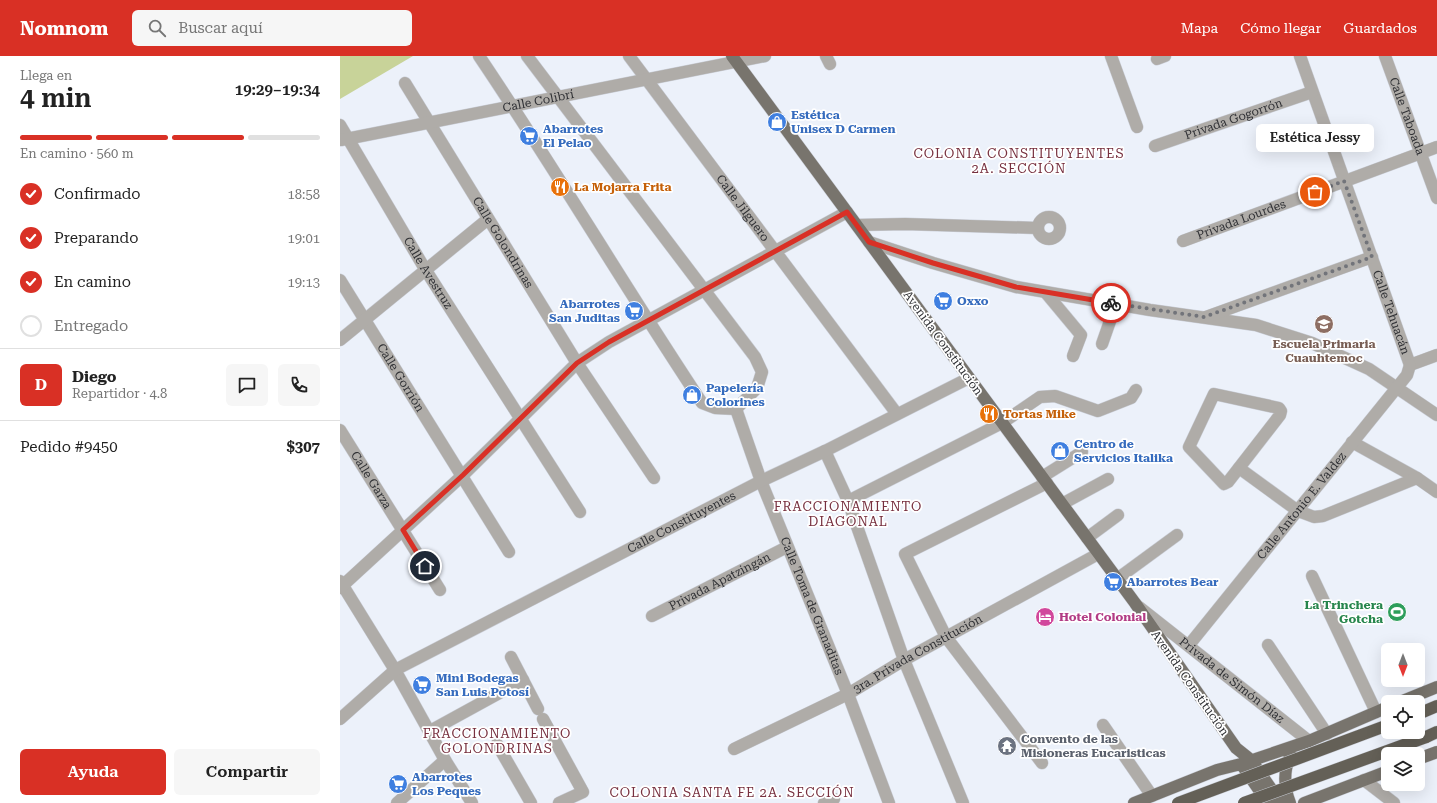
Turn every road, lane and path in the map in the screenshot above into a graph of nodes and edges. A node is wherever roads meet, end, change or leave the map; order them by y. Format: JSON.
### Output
{"nodes":[{"id":1,"x":479,"y":56,"type":"edge"},
{"id":2,"x":527,"y":56,"type":"edge"},
{"id":3,"x":629,"y":56,"type":"edge"},
{"id":4,"x":765,"y":56,"type":"edge"},
{"id":5,"x":1111,"y":56,"type":"edge"},
{"id":6,"x":1300,"y":56,"type":"edge"},
{"id":7,"x":1385,"y":56,"type":"edge"},
{"id":8,"x":734,"y":59,"type":"edge"},
{"id":9,"x":645,"y":79,"type":"junction"},
{"id":10,"x":405,"y":83,"type":"dead end"},
{"id":11,"x":1312,"y":92,"type":"junction"},
{"id":12,"x":558,"y":96,"type":"junction"},
{"id":13,"x":512,"y":105,"type":"junction"},
{"id":14,"x":429,"y":123,"type":"junction"},
{"id":15,"x":340,"y":125,"type":"edge"},
{"id":16,"x":1137,"y":127,"type":"dead end"},
{"id":17,"x":344,"y":139,"type":"edge"},
{"id":18,"x":1155,"y":146,"type":"dead end"},
{"id":19,"x":1437,"y":147,"type":"edge"},
{"id":20,"x":1421,"y":153,"type":"junction"},
{"id":21,"x":1344,"y":181,"type":"junction"},
{"id":22,"x":1437,"y":198,"type":"edge"},
{"id":23,"x":847,"y":212,"type":"junction"},
{"id":24,"x":488,"y":218,"type":"junction"},
{"id":25,"x":857,"y":226,"type":"junction"},
{"id":26,"x":1037,"y":228,"type":"dead end"},
{"id":27,"x":1183,"y":241,"type":"dead end"},
{"id":28,"x":869,"y":242,"type":"junction"},
{"id":29,"x":774,"y":250,"type":"junction"},
{"id":30,"x":1372,"y":257,"type":"junction"},
{"id":31,"x":425,"y":269,"type":"junction"},
{"id":32,"x":340,"y":280,"type":"edge"},
{"id":33,"x":704,"y":291,"type":"junction"},
{"id":34,"x":1046,"y":293,"type":"junction"},
{"id":35,"x":1116,"y":304,"type":"junction"},
{"id":36,"x":1204,"y":317,"type":"junction"},
{"id":37,"x":366,"y":319,"type":"junction"},
{"id":38,"x":648,"y":322,"type":"junction"},
{"id":39,"x":340,"y":340,"type":"edge"},
{"id":40,"x":1102,"y":344,"type":"dead end"},
{"id":41,"x":1437,"y":355,"type":"edge"},
{"id":42,"x":1073,"y":356,"type":"dead end"},
{"id":43,"x":577,"y":363,"type":"junction"},
{"id":44,"x":1410,"y":365,"type":"junction"},
{"id":45,"x":969,"y":378,"type":"junction"},
{"id":46,"x":1397,"y":387,"type":"junction"},
{"id":47,"x":1136,"y":390,"type":"dead end"},
{"id":48,"x":736,"y":409,"type":"junction"},
{"id":49,"x":897,"y":414,"type":"junction"},
{"id":50,"x":1437,"y":415,"type":"edge"},
{"id":51,"x":519,"y":418,"type":"junction"},
{"id":52,"x":1002,"y":423,"type":"junction"},
{"id":53,"x":340,"y":430,"type":"edge"},
{"id":54,"x":1352,"y":442,"type":"junction"},
{"id":55,"x":825,"y":451,"type":"junction"},
{"id":56,"x":1082,"y":452,"type":"dead end"},
{"id":57,"x":1239,"y":468,"type":"junction"},
{"id":58,"x":463,"y":475,"type":"junction"},
{"id":59,"x":654,"y":478,"type":"dead end"},
{"id":60,"x":1417,"y":478,"type":"junction"},
{"id":61,"x":1108,"y":479,"type":"dead end"},
{"id":62,"x":1044,"y":480,"type":"junction"},
{"id":63,"x":761,"y":481,"type":"junction"},
{"id":64,"x":1437,"y":492,"type":"edge"},
{"id":65,"x":848,"y":500,"type":"junction"},
{"id":66,"x":1062,"y":504,"type":"junction"},
{"id":67,"x":1298,"y":511,"type":"junction"},
{"id":68,"x":580,"y":512,"type":"dead end"},
{"id":69,"x":1118,"y":516,"type":"dead end"},
{"id":70,"x":403,"y":530,"type":"junction"},
{"id":71,"x":1177,"y":535,"type":"dead end"},
{"id":72,"x":1087,"y":538,"type":"junction"},
{"id":73,"x":787,"y":547,"type":"junction"},
{"id":74,"x":510,"y":552,"type":"dead end"},
{"id":75,"x":1098,"y":554,"type":"junction"},
{"id":76,"x":1312,"y":576,"type":"dead end"},
{"id":77,"x":1117,"y":579,"type":"junction"},
{"id":78,"x":341,"y":585,"type":"edge"},
{"id":79,"x":440,"y":590,"type":"dead end"},
{"id":80,"x":1135,"y":603,"type":"junction"},
{"id":81,"x":652,"y":616,"type":"dead end"},
{"id":82,"x":946,"y":637,"type":"junction"},
{"id":83,"x":1189,"y":645,"type":"junction"},
{"id":84,"x":1268,"y":645,"type":"dead end"},
{"id":85,"x":511,"y":658,"type":"dead end"},
{"id":86,"x":904,"y":660,"type":"junction"},
{"id":87,"x":395,"y":670,"type":"junction"},
{"id":88,"x":523,"y":680,"type":"junction"},
{"id":89,"x":1437,"y":687,"type":"edge"},
{"id":90,"x":848,"y":694,"type":"junction"},
{"id":91,"x":1417,"y":695,"type":"edge"},
{"id":92,"x":1437,"y":706,"type":"edge"},
{"id":93,"x":1381,"y":710,"type":"edge"},
{"id":94,"x":1425,"y":711,"type":"edge"},
{"id":95,"x":1376,"y":712,"type":"junction"},
{"id":96,"x":340,"y":719,"type":"edge"},
{"id":97,"x":1103,"y":724,"type":"dead end"},
{"id":98,"x":1381,"y":728,"type":"edge"},
{"id":99,"x":430,"y":731,"type":"junction"},
{"id":100,"x":1327,"y":734,"type":"junction"},
{"id":101,"x":1432,"y":735,"type":"edge"},
{"id":102,"x":1304,"y":743,"type":"junction"},
{"id":103,"x":497,"y":744,"type":"dead end"},
{"id":104,"x":734,"y":749,"type":"dead end"},
{"id":105,"x":1437,"y":752,"type":"edge"},
{"id":106,"x":1425,"y":756,"type":"edge"},
{"id":107,"x":445,"y":760,"type":"junction"},
{"id":108,"x":1042,"y":762,"type":"dead end"},
{"id":109,"x":1246,"y":762,"type":"junction"},
{"id":110,"x":1217,"y":770,"type":"junction"},
{"id":111,"x":1381,"y":774,"type":"edge"},
{"id":112,"x":1364,"y":780,"type":"junction"},
{"id":113,"x":1152,"y":796,"type":"junction"},
{"id":114,"x":1325,"y":799,"type":"edge"},
{"id":115,"x":397,"y":803,"type":"edge"},
{"id":116,"x":472,"y":803,"type":"edge"},
{"id":117,"x":530,"y":803,"type":"edge"},
{"id":118,"x":559,"y":803,"type":"edge"},
{"id":119,"x":889,"y":803,"type":"edge"},
{"id":120,"x":963,"y":803,"type":"edge"},
{"id":121,"x":1134,"y":803,"type":"edge"},
{"id":122,"x":1178,"y":803,"type":"edge"},
{"id":123,"x":1244,"y":803,"type":"edge"},
{"id":124,"x":1256,"y":803,"type":"edge"},
{"id":125,"x":1268,"y":803,"type":"edge"},
{"id":126,"x":1281,"y":803,"type":"edge"},
{"id":127,"x":1290,"y":803,"type":"edge"},
{"id":128,"x":1304,"y":803,"type":"edge"},
{"id":129,"x":1394,"y":803,"type":"edge"}],
"edges":[{"from":1,"to":13,"type":"street"},
{"from":2,"to":12,"type":"street"},
{"from":3,"to":9,"type":"street","name":"Calle Jilguero"},
{"from":4,"to":8,"type":"street","name":"Calle Colibrí"},
{"from":5,"to":16,"type":"street"},
{"from":6,"to":11,"type":"street","name":"Calle Tehuacán"},
{"from":7,"to":20,"type":"street","name":"Calle Taboada"},
{"from":8,"to":9,"type":"street","name":"Calle Colibrí"},
{"from":8,"to":23,"type":"main road","name":"Avenida Constitución"},
{"from":9,"to":12,"type":"street","name":"Calle Colibrí"},
{"from":9,"to":29,"type":"street","name":"Calle Jilguero"},
{"from":10,"to":14,"type":"street","name":"Calle Golondrinas"},
{"from":11,"to":18,"type":"street","name":"Privada Gogorrón"},
{"from":11,"to":21,"type":"street","name":"Calle Tehuacán"},
{"from":12,"to":13,"type":"street","name":"Calle Colibrí"},
{"from":12,"to":33,"type":"street"},
{"from":13,"to":14,"type":"street","name":"Calle Colibrí"},
{"from":13,"to":38,"type":"street"},
{"from":14,"to":17,"type":"street","name":"Calle Colibrí"},
{"from":14,"to":24,"type":"street","name":"Calle Golondrinas"},
{"from":15,"to":17,"type":"street","name":"Calle Avestruz"},
{"from":17,"to":31,"type":"street","name":"Calle Avestruz"},
{"from":19,"to":20,"type":"street","name":"Privada Lourdes"},
{"from":20,"to":21,"type":"street","name":"Privada Lourdes"},
{"from":20,"to":22,"type":"street","name":"Calle Taboada"},
{"from":21,"to":27,"type":"street","name":"Privada Lourdes"},
{"from":21,"to":30,"type":"street","name":"Calle Tehuacán"},
{"from":23,"to":25,"type":"main road","name":"Avenida Constitución"},
{"from":23,"to":29,"type":"street"},
{"from":24,"to":31,"type":"street"},
{"from":24,"to":43,"type":"street","name":"Calle Golondrinas"},
{"from":25,"to":26,"type":"street"},
{"from":25,"to":28,"type":"main road","name":"Avenida Constitución"},
{"from":28,"to":34,"type":"street"},
{"from":28,"to":45,"type":"main road","name":"Avenida Constitución"},
{"from":29,"to":33,"type":"street"},
{"from":29,"to":49,"type":"street","name":"Calle Jilguero"},
{"from":30,"to":36,"type":"street"},
{"from":30,"to":44,"type":"street","name":"Calle Tehuacán"},
{"from":31,"to":37,"type":"street"},
{"from":31,"to":51,"type":"street","name":"Calle Avestruz"},
{"from":32,"to":37,"type":"street","name":"Calle Gorrión"},
{"from":33,"to":38,"type":"street"},
{"from":33,"to":48,"type":"street"},
{"from":34,"to":35,"type":"street"},
{"from":34,"to":42,"type":"street"},
{"from":35,"to":36,"type":"street"},
{"from":35,"to":40,"type":"street"},
{"from":36,"to":46,"type":"street"},
{"from":37,"to":39,"type":"street"},
{"from":37,"to":58,"type":"street","name":"Calle Gorrión"},
{"from":38,"to":43,"type":"street"},
{"from":38,"to":48,"type":"street"},
{"from":41,"to":44,"type":"street"},
{"from":43,"to":51,"type":"street"},
{"from":43,"to":59,"type":"street","name":"Calle Golondrinas"},
{"from":44,"to":46,"type":"street","name":"Calle Antonio E. Valdez"},
{"from":45,"to":49,"type":"street","name":"Calle Constituyentes"},
{"from":45,"to":52,"type":"main road","name":"Avenida Constitución"},
{"from":46,"to":50,"type":"street"},
{"from":46,"to":54,"type":"street","name":"Calle Antonio E. Valdez"},
{"from":47,"to":52,"type":"street"},
{"from":48,"to":63,"type":"street","name":"Calle Toma de Granaditas"},
{"from":49,"to":55,"type":"street","name":"Calle Constituyentes"},
{"from":51,"to":58,"type":"street"},
{"from":51,"to":68,"type":"street","name":"Calle Avestruz"},
{"from":52,"to":62,"type":"main road","name":"Avenida Constitución"},
{"from":52,"to":65,"type":"street"},
{"from":53,"to":70,"type":"street","name":"Calle Garza"},
{"from":54,"to":60,"type":"street"},
{"from":54,"to":67,"type":"street","name":"Calle Antonio E. Valdez"},
{"from":55,"to":63,"type":"street","name":"Calle Constituyentes"},
{"from":55,"to":65,"type":"street"},
{"from":56,"to":62,"type":"street"},
{"from":57,"to":57,"type":"street"},
{"from":57,"to":67,"type":"street"},
{"from":58,"to":70,"type":"street"},
{"from":58,"to":74,"type":"street","name":"Calle Gorrión"},
{"from":60,"to":64,"type":"street"},
{"from":60,"to":67,"type":"street"},
{"from":61,"to":66,"type":"street"},
{"from":62,"to":66,"type":"main road","name":"Avenida Constitución"},
{"from":62,"to":82,"type":"street"},
{"from":63,"to":73,"type":"street","name":"Calle Toma de Granaditas"},
{"from":63,"to":87,"type":"street","name":"Calle Constituyentes"},
{"from":65,"to":86,"type":"street"},
{"from":66,"to":72,"type":"main road","name":"Avenida Constitución"},
{"from":67,"to":83,"type":"street","name":"Calle Antonio E. Valdez"},
{"from":69,"to":72,"type":"street"},
{"from":70,"to":78,"type":"street"},
{"from":70,"to":79,"type":"street","name":"Calle Garza"},
{"from":71,"to":77,"type":"street"},
{"from":72,"to":75,"type":"main road","name":"Avenida Constitución"},
{"from":73,"to":81,"type":"street","name":"Privada Apatzingán"},
{"from":73,"to":90,"type":"street","name":"Calle Toma de Granaditas"},
{"from":75,"to":77,"type":"main road","name":"Avenida Constitución"},
{"from":75,"to":82,"type":"street","name":"3ra. Privada Constitución"},
{"from":76,"to":95,"type":"street"},
{"from":77,"to":80,"type":"main road","name":"Avenida Constitución"},
{"from":78,"to":87,"type":"street"},
{"from":80,"to":83,"type":"street","name":"Privada de Simón Díaz"},
{"from":80,"to":109,"type":"main road","name":"Avenida Constitución"},
{"from":82,"to":86,"type":"street","name":"3ra. Privada Constitución"},
{"from":82,"to":108,"type":"street"},
{"from":83,"to":102,"type":"street","name":"Privada de Simón Díaz"},
{"from":84,"to":100,"type":"street"},
{"from":85,"to":88,"type":"street"},
{"from":86,"to":90,"type":"street","name":"3ra. Privada Constitución"},
{"from":86,"to":120,"type":"street"},
{"from":87,"to":96,"type":"street","name":"Calle Constituyentes"},
{"from":87,"to":99,"type":"street"},
{"from":88,"to":99,"type":"street"},
{"from":88,"to":118,"type":"street"},
{"from":89,"to":91,"type":"main road"},
{"from":90,"to":104,"type":"street","name":"3ra. Privada Constitución"},
{"from":90,"to":119,"type":"street","name":"Calle Toma de Granaditas"},
{"from":92,"to":94,"type":"highway"},
{"from":93,"to":95,"type":"main road"},
{"from":95,"to":100,"type":"main road"},
{"from":97,"to":113,"type":"street"},
{"from":98,"to":122,"type":"highway","bridge":true},
{"from":99,"to":107,"type":"street"},
{"from":100,"to":102,"type":"main road"},
{"from":101,"to":123,"type":"highway","bridge":true},
{"from":102,"to":109,"type":"main road"},
{"from":102,"to":127,"type":"main road"},
{"from":103,"to":117,"type":"street"},
{"from":105,"to":106,"type":"main road"},
{"from":107,"to":115,"type":"street"},
{"from":107,"to":116,"type":"street"},
{"from":109,"to":110,"type":"main road"},
{"from":109,"to":125,"type":"main road","name":"Avenida Constitución"},
{"from":109,"to":126,"type":"main road","name":"Avenida Constitución"},
{"from":110,"to":113,"type":"main road"},
{"from":110,"to":124,"type":"main road"},
{"from":111,"to":112,"type":"main road"},
{"from":112,"to":114,"type":"main road"},
{"from":112,"to":129,"type":"street"},
{"from":113,"to":121,"type":"main road"},
{"from":114,"to":128,"type":"main road"}]}
